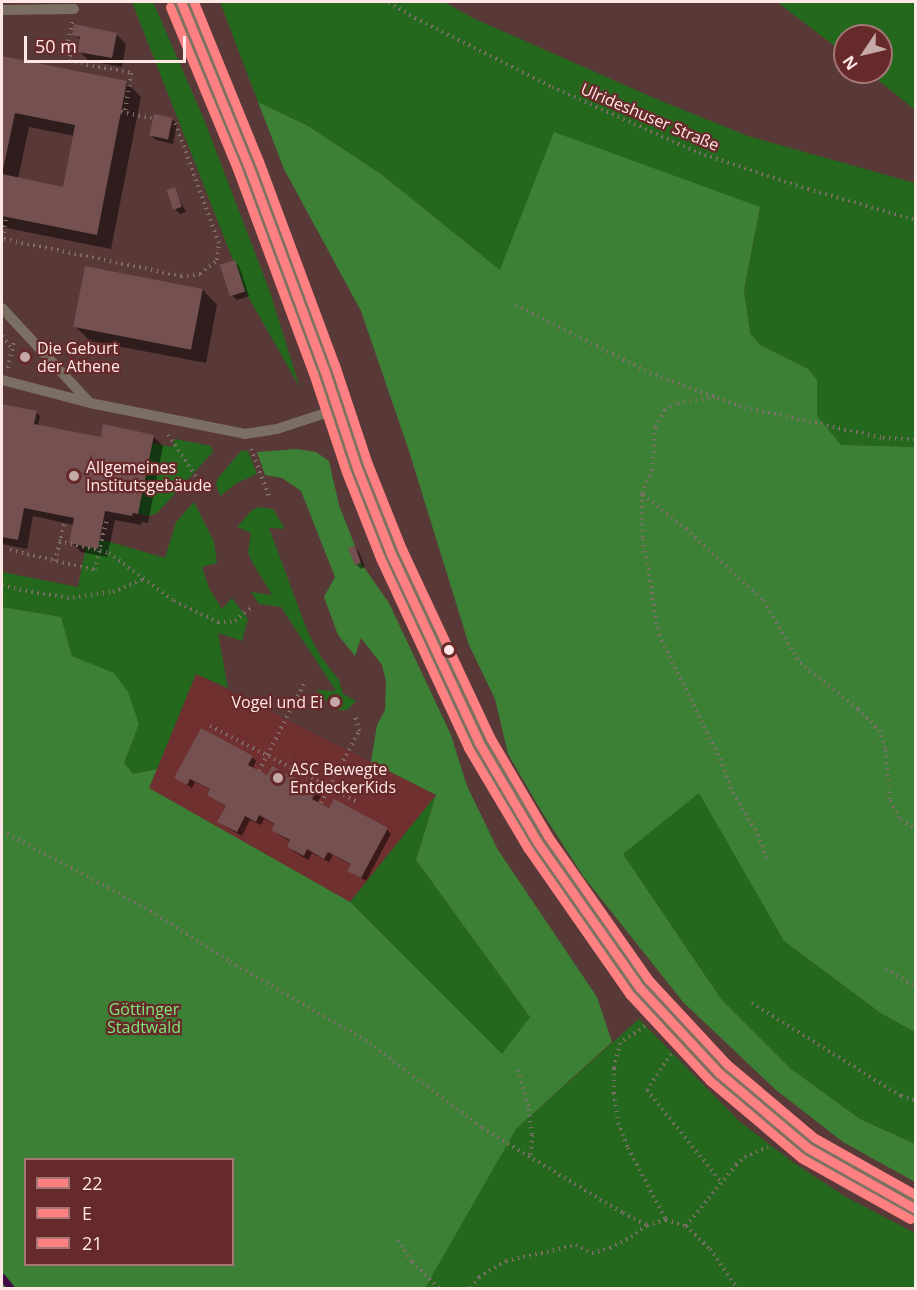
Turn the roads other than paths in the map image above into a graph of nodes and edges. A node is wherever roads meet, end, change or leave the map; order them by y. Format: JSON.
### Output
{"nodes":[{"id":1,"x":181,"y":2,"type":"edge"},
{"id":2,"x":74,"y":9,"type":"road end"},
{"id":3,"x":2,"y":10,"type":"edge"},
{"id":4,"x":2,"y":308,"type":"edge"},
{"id":5,"x":4,"y":380,"type":"edge"},
{"id":6,"x":90,"y":403,"type":"junction"},
{"id":7,"x":338,"y":409,"type":"junction"},
{"id":8,"x":915,"y":1209,"type":"edge"}],
"edges":[{"from":1,"to":7,"type":"street"},
{"from":2,"to":3,"type":"lane"},
{"from":4,"to":6,"type":"lane"},
{"from":5,"to":6,"type":"lane"},
{"from":6,"to":7,"type":"lane"},
{"from":7,"to":8,"type":"street"}]}
